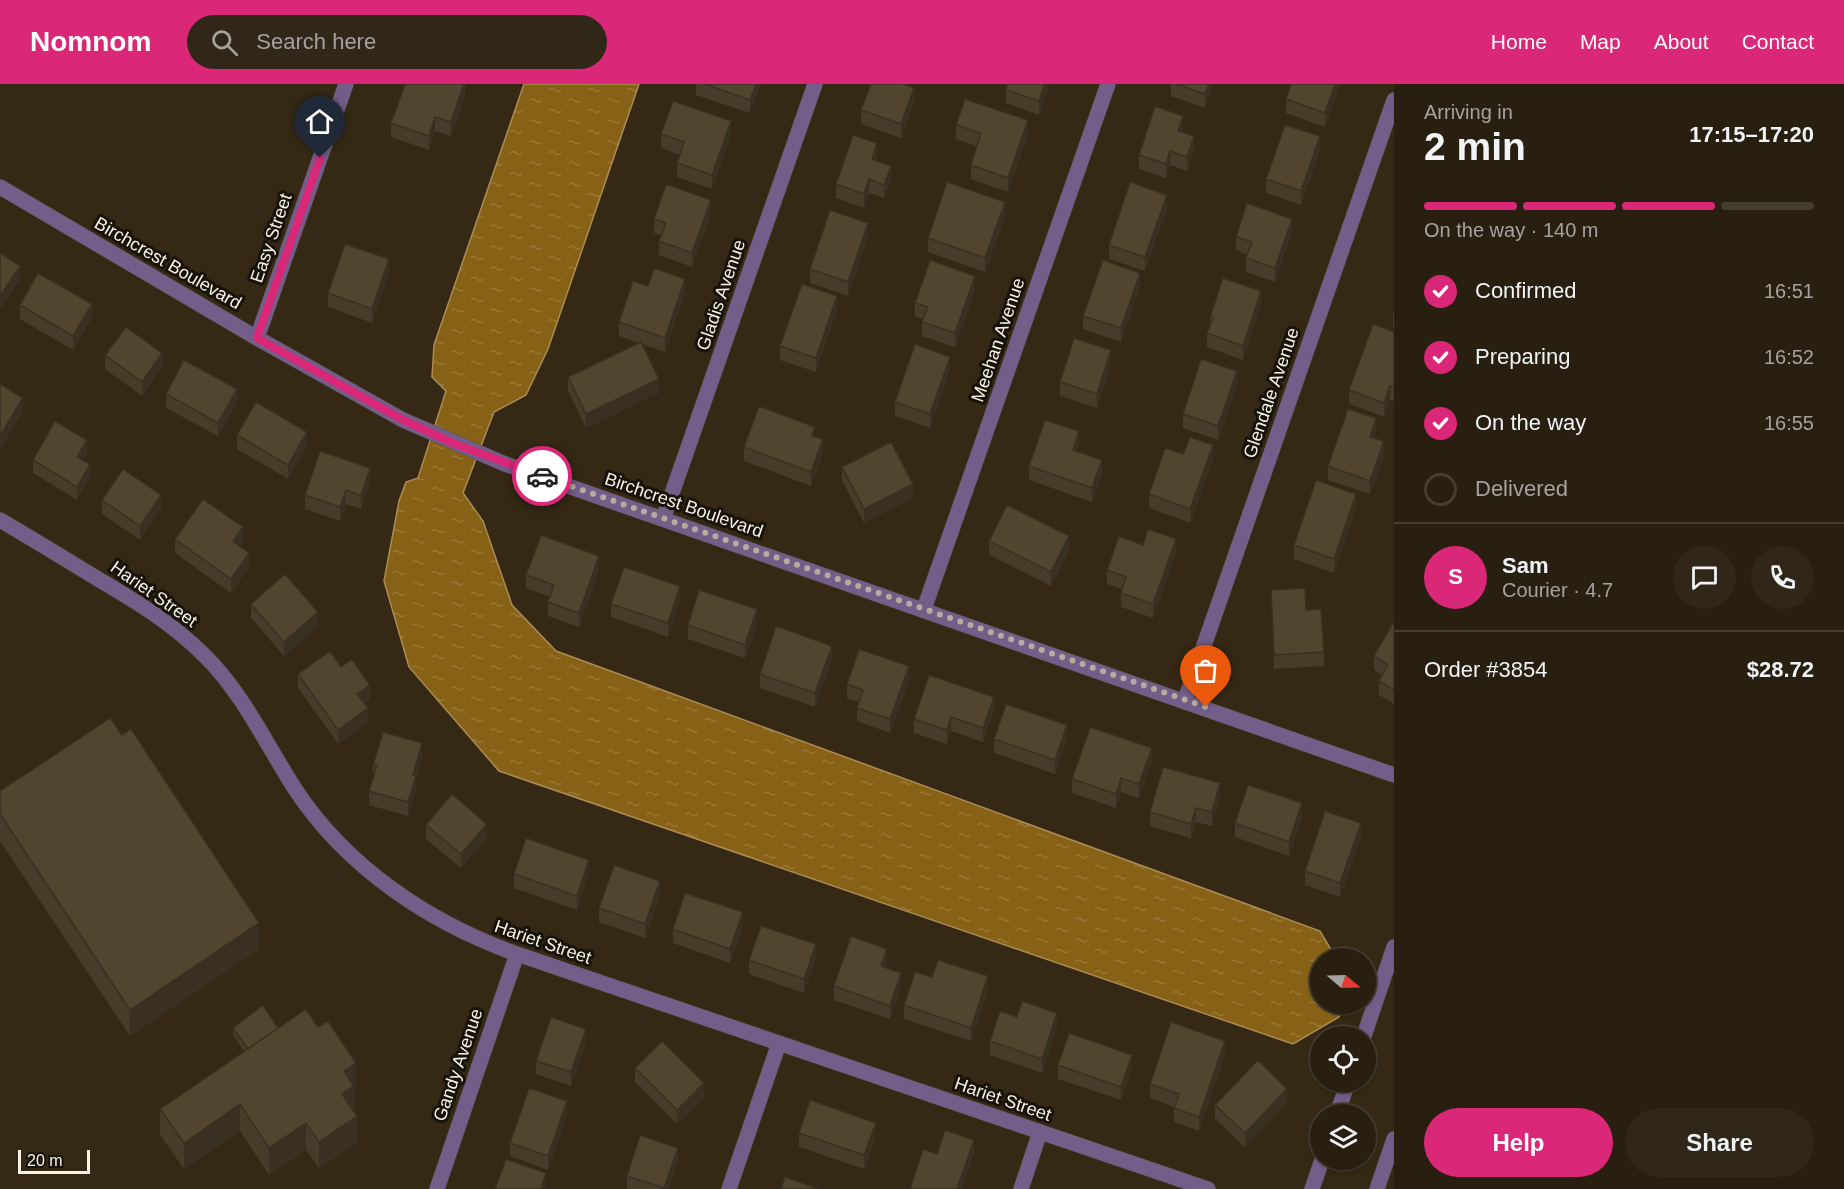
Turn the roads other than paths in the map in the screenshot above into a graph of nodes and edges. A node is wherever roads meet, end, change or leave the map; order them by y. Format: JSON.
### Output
{"nodes":[{"id":1,"x":346,"y":84,"type":"edge"},
{"id":2,"x":815,"y":84,"type":"edge"},
{"id":3,"x":1108,"y":84,"type":"edge"},
{"id":4,"x":1394,"y":100,"type":"edge"},
{"id":5,"x":0,"y":186,"type":"edge"},
{"id":6,"x":257,"y":338,"type":"junction"},
{"id":7,"x":663,"y":519,"type":"junction"},
{"id":8,"x":0,"y":520,"type":"edge"},
{"id":9,"x":924,"y":609,"type":"junction"},
{"id":10,"x":1185,"y":700,"type":"junction"},
{"id":11,"x":1394,"y":775,"type":"edge"},
{"id":12,"x":1394,"y":947,"type":"edge"},
{"id":13,"x":517,"y":954,"type":"junction"},
{"id":14,"x":1367,"y":1026,"type":"edge"},
{"id":15,"x":779,"y":1043,"type":"junction"},
{"id":16,"x":1040,"y":1132,"type":"junction"},
{"id":17,"x":1394,"y":1139,"type":"edge"},
{"id":18,"x":1319,"y":1170,"type":"edge"},
{"id":19,"x":437,"y":1189,"type":"edge"},
{"id":20,"x":729,"y":1189,"type":"edge"},
{"id":21,"x":1021,"y":1189,"type":"edge"},
{"id":22,"x":1208,"y":1189,"type":"edge"},
{"id":23,"x":1312,"y":1189,"type":"edge"},
{"id":24,"x":1377,"y":1189,"type":"edge"}],
"edges":[{"from":1,"to":6,"type":"street","name":"Easy Street"},
{"from":2,"to":7,"type":"street","name":"Gladis Avenue"},
{"from":3,"to":9,"type":"street","name":"Meehan Avenue"},
{"from":4,"to":10,"type":"street","name":"Glendale Avenue"},
{"from":5,"to":6,"type":"street","name":"Birchcrest Boulevard"},
{"from":6,"to":7,"type":"street","name":"Birchcrest Boulevard"},
{"from":7,"to":9,"type":"street","name":"Birchcrest Boulevard"},
{"from":8,"to":13,"type":"street","name":"Hariet Street"},
{"from":9,"to":10,"type":"street","name":"Birchcrest Boulevard"},
{"from":10,"to":11,"type":"street","name":"Birchcrest Boulevard"},
{"from":12,"to":14,"type":"street"},
{"from":13,"to":15,"type":"street","name":"Hariet Street"},
{"from":13,"to":19,"type":"street","name":"Gandy Avenue"},
{"from":15,"to":16,"type":"street","name":"Hariet Street"},
{"from":15,"to":20,"type":"street"},
{"from":16,"to":21,"type":"street"},
{"from":16,"to":22,"type":"street","name":"Hariet Street"},
{"from":17,"to":24,"type":"street"},
{"from":18,"to":23,"type":"street"}]}
